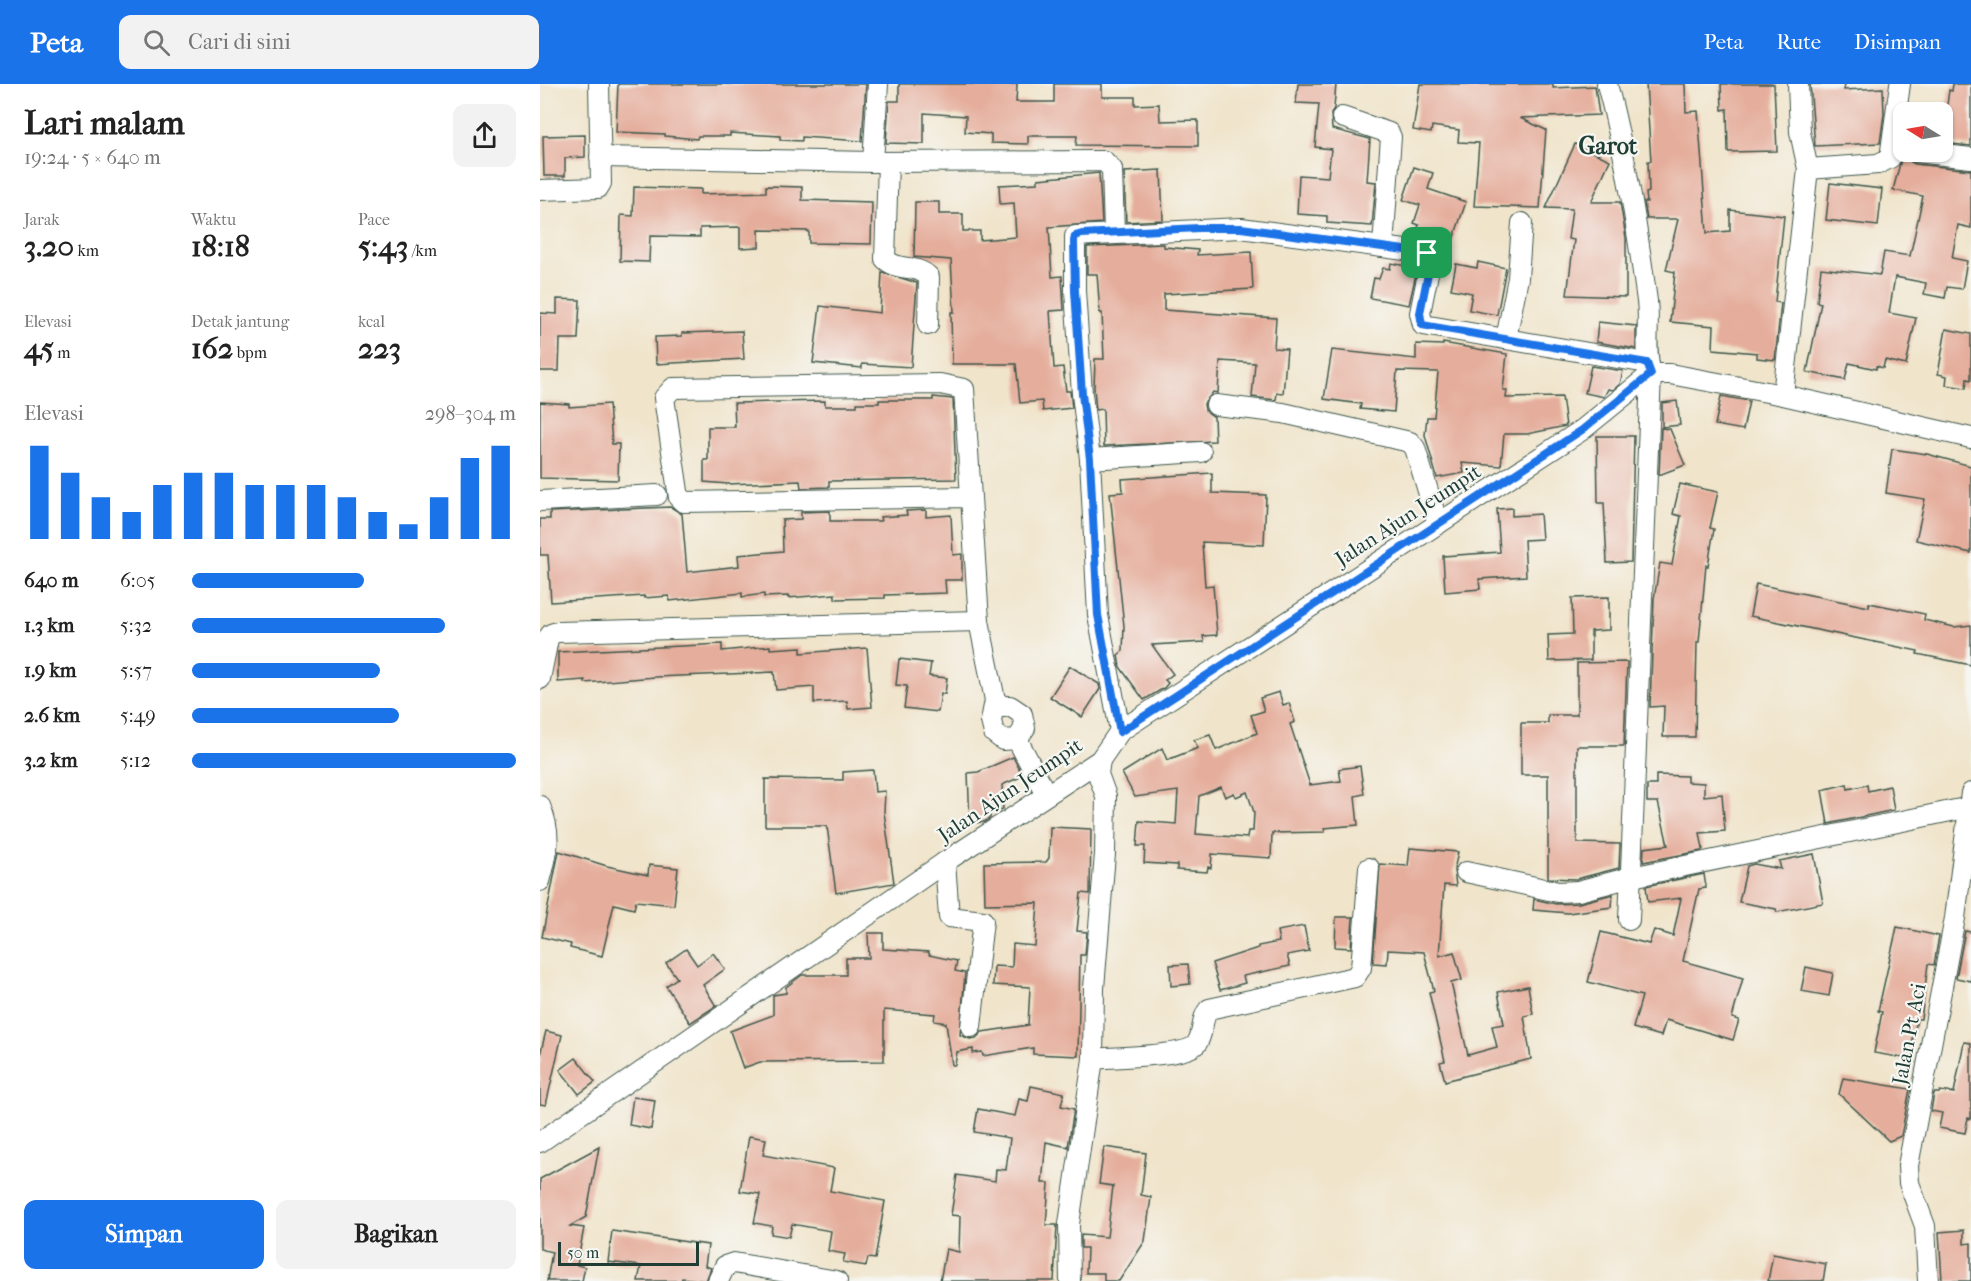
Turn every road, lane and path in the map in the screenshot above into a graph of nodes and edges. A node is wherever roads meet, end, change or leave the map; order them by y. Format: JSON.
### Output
{"nodes":[{"id":1,"x":599,"y":84,"type":"edge"},
{"id":2,"x":878,"y":84,"type":"edge"},
{"id":3,"x":1607,"y":84,"type":"edge"},
{"id":4,"x":1798,"y":84,"type":"edge"},
{"id":5,"x":1900,"y":84,"type":"edge"},
{"id":6,"x":1899,"y":102,"type":"edge"},
{"id":7,"x":1342,"y":117,"type":"dead end"},
{"id":8,"x":1893,"y":155,"type":"edge"},
{"id":9,"x":1953,"y":156,"type":"edge"},
{"id":10,"x":600,"y":157,"type":"junction"},
{"id":11,"x":1971,"y":158,"type":"edge"},
{"id":12,"x":880,"y":162,"type":"junction"},
{"id":13,"x":1808,"y":169,"type":"junction"},
{"id":14,"x":540,"y":189,"type":"edge"},
{"id":15,"x":1522,"y":223,"type":"dead end"},
{"id":16,"x":1114,"y":232,"type":"junction"},
{"id":17,"x":1383,"y":246,"type":"junction"},
{"id":18,"x":928,"y":324,"type":"dead end"},
{"id":19,"x":1506,"y":339,"type":"junction"},
{"id":20,"x":1649,"y":383,"type":"junction"},
{"id":21,"x":1783,"y":395,"type":"junction"},
{"id":22,"x":1216,"y":405,"type":"dead end"},
{"id":23,"x":1971,"y":438,"type":"edge"},
{"id":24,"x":1201,"y":452,"type":"dead end"},
{"id":25,"x":1090,"y":459,"type":"junction"},
{"id":26,"x":657,"y":495,"type":"dead end"},
{"id":27,"x":970,"y":497,"type":"junction"},
{"id":28,"x":540,"y":501,"type":"edge"},
{"id":29,"x":1438,"y":524,"type":"junction"},
{"id":30,"x":979,"y":621,"type":"junction"},
{"id":31,"x":540,"y":679,"type":"edge"},
{"id":32,"x":1120,"y":732,"type":"junction"},
{"id":33,"x":1099,"y":767,"type":"junction"},
{"id":34,"x":1046,"y":794,"type":"junction"},
{"id":35,"x":1970,"y":800,"type":"edge"},
{"id":36,"x":540,"y":806,"type":"edge"},
{"id":37,"x":945,"y":862,"type":"junction"},
{"id":38,"x":1369,"y":868,"type":"dead end"},
{"id":39,"x":1466,"y":872,"type":"dead end"},
{"id":40,"x":1632,"y":877,"type":"junction"},
{"id":41,"x":540,"y":881,"type":"edge"},
{"id":42,"x":1629,"y":920,"type":"dead end"},
{"id":43,"x":1963,"y":920,"type":"edge"},
{"id":44,"x":971,"y":1028,"type":"dead end"},
{"id":45,"x":1093,"y":1059,"type":"junction"},
{"id":46,"x":540,"y":1142,"type":"edge"},
{"id":47,"x":718,"y":1281,"type":"edge"},
{"id":48,"x":837,"y":1281,"type":"edge"},
{"id":49,"x":1070,"y":1281,"type":"edge"},
{"id":50,"x":1928,"y":1281,"type":"edge"}],
"edges":[{"from":1,"to":10,"type":"street"},
{"from":2,"to":12,"type":"street"},
{"from":3,"to":20,"type":"street"},
{"from":4,"to":13,"type":"street"},
{"from":5,"to":6,"type":"street"},
{"from":7,"to":17,"type":"street"},
{"from":8,"to":13,"type":"street"},
{"from":9,"to":11,"type":"street"},
{"from":10,"to":12,"type":"street"},
{"from":10,"to":14,"type":"street"},
{"from":12,"to":16,"type":"street"},
{"from":12,"to":18,"type":"street"},
{"from":13,"to":21,"type":"street"},
{"from":15,"to":19,"type":"street"},
{"from":16,"to":17,"type":"street"},
{"from":16,"to":25,"type":"street"},
{"from":17,"to":19,"type":"street"},
{"from":19,"to":20,"type":"street"},
{"from":20,"to":21,"type":"street"},
{"from":20,"to":29,"type":"street","name":"Jalan Ajun Jeumpit"},
{"from":20,"to":40,"type":"street"},
{"from":21,"to":23,"type":"street"},
{"from":22,"to":29,"type":"street"},
{"from":24,"to":25,"type":"street"},
{"from":25,"to":32,"type":"street"},
{"from":26,"to":28,"type":"street"},
{"from":27,"to":27,"type":"street"},
{"from":27,"to":30,"type":"street"},
{"from":29,"to":32,"type":"street","name":"Jalan Ajun Jeumpit"},
{"from":30,"to":31,"type":"street"},
{"from":30,"to":34,"type":"street"},
{"from":32,"to":33,"type":"street","name":"Jalan Ajun Jeumpit"},
{"from":33,"to":34,"type":"street","name":"Jalan Ajun Jeumpit"},
{"from":33,"to":45,"type":"street"},
{"from":34,"to":37,"type":"street","name":"Jalan Ajun Jeumpit"},
{"from":35,"to":40,"type":"street"},
{"from":35,"to":43,"type":"street","name":"Jalan Pt Aci"},
{"from":36,"to":41,"type":"street"},
{"from":37,"to":44,"type":"street"},
{"from":37,"to":46,"type":"street","name":"Jalan Ajun Jeumpit"},
{"from":38,"to":45,"type":"street"},
{"from":39,"to":40,"type":"street"},
{"from":40,"to":42,"type":"street"},
{"from":43,"to":50,"type":"street","name":"Jalan Pt Aci"},
{"from":45,"to":49,"type":"street"},
{"from":47,"to":48,"type":"street"}]}
